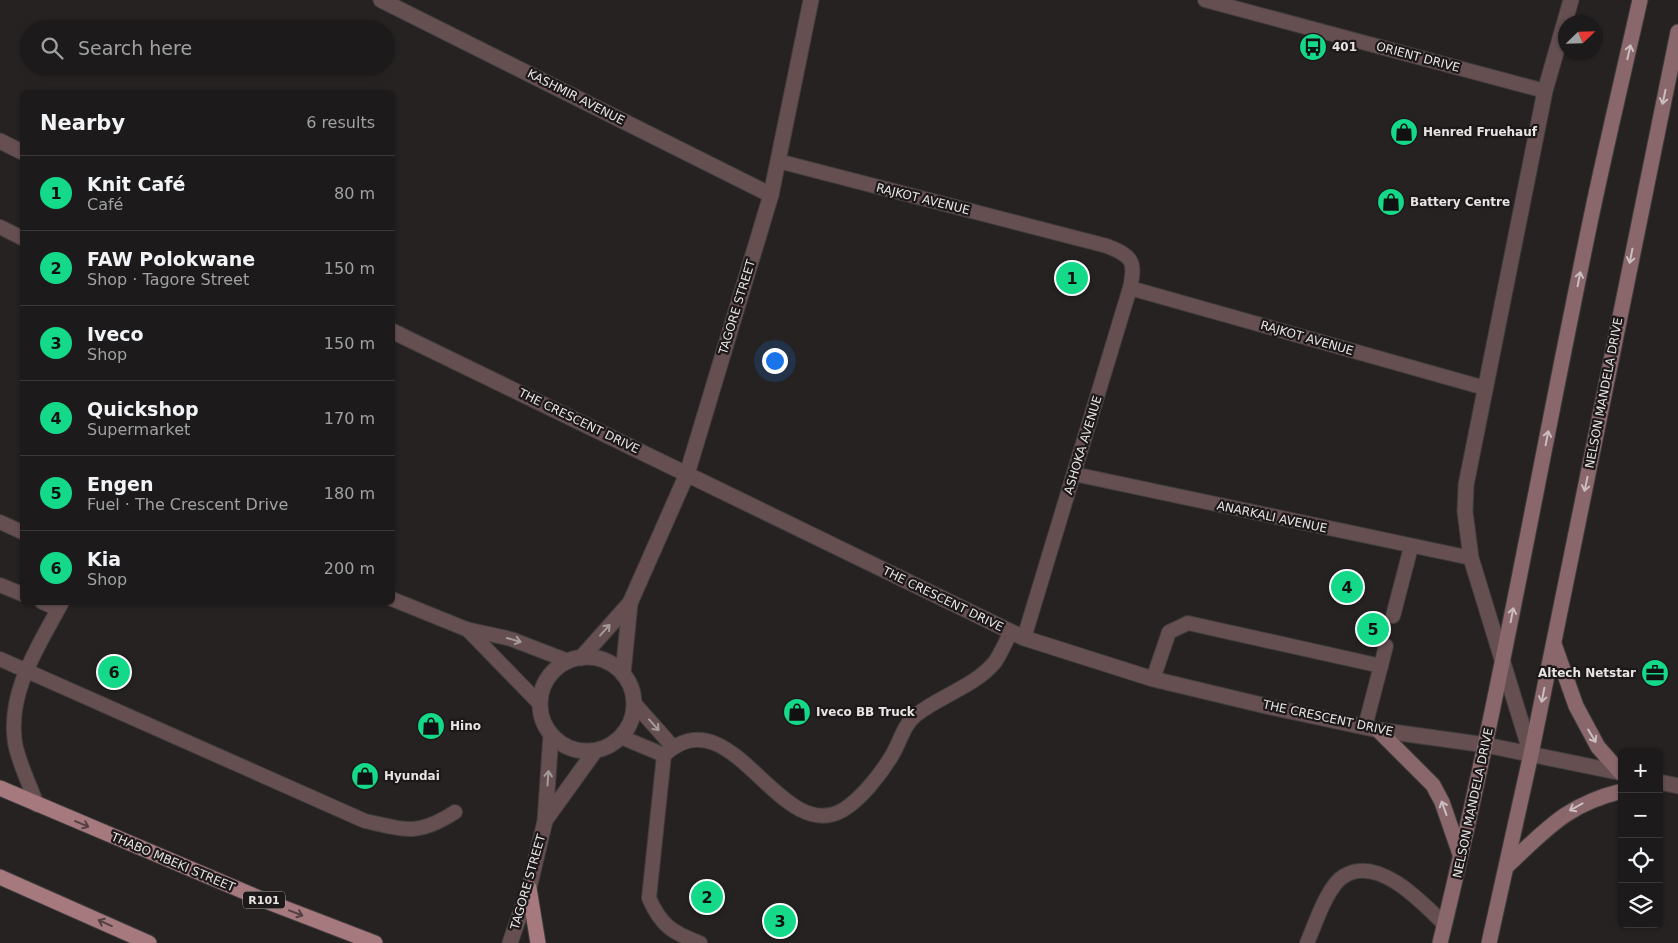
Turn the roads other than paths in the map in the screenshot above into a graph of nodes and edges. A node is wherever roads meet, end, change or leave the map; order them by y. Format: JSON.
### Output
{"nodes":[{"id":1,"x":812,"y":0,"type":"edge"},
{"id":2,"x":1205,"y":0,"type":"edge"},
{"id":3,"x":1571,"y":0,"type":"edge"},
{"id":4,"x":1640,"y":0,"type":"edge"},
{"id":5,"x":388,"y":2,"type":"edge"},
{"id":6,"x":1678,"y":32,"type":"edge"},
{"id":7,"x":1545,"y":91,"type":"junction"},
{"id":8,"x":0,"y":141,"type":"edge"},
{"id":9,"x":20,"y":151,"type":"edge"},
{"id":10,"x":778,"y":161,"type":"junction"},
{"id":11,"x":771,"y":194,"type":"junction"},
{"id":12,"x":0,"y":227,"type":"edge"},
{"id":13,"x":20,"y":237,"type":"edge"},
{"id":14,"x":1125,"y":253,"type":"joint"},
{"id":15,"x":1130,"y":288,"type":"junction"},
{"id":16,"x":395,"y":332,"type":"edge"},
{"id":17,"x":1485,"y":388,"type":"junction"},
{"id":18,"x":687,"y":474,"type":"junction"},
{"id":19,"x":1074,"y":474,"type":"junction"},
{"id":20,"x":0,"y":522,"type":"edge"},
{"id":21,"x":20,"y":531,"type":"edge"},
{"id":22,"x":1411,"y":547,"type":"junction"},
{"id":23,"x":1471,"y":558,"type":"junction"},
{"id":24,"x":0,"y":585,"type":"edge"},
{"id":25,"x":20,"y":593,"type":"edge"},
{"id":26,"x":395,"y":600,"type":"edge"},
{"id":27,"x":630,"y":603,"type":"junction"},
{"id":28,"x":60,"y":606,"type":"edge"},
{"id":29,"x":1392,"y":616,"type":"dead end"},
{"id":30,"x":466,"y":629,"type":"junction"},
{"id":31,"x":1017,"y":635,"type":"junction"},
{"id":32,"x":1554,"y":642,"type":"junction"},
{"id":33,"x":1386,"y":646,"type":"dead end"},
{"id":34,"x":0,"y":659,"type":"edge"},
{"id":35,"x":575,"y":659,"type":"junction"},
{"id":36,"x":1502,"y":662,"type":"junction"},
{"id":37,"x":1381,"y":666,"type":"junction"},
{"id":38,"x":26,"y":670,"type":"junction"},
{"id":39,"x":623,"y":674,"type":"junction"},
{"id":40,"x":1153,"y":679,"type":"junction"},
{"id":41,"x":634,"y":703,"type":"junction"},
{"id":42,"x":540,"y":704,"type":"junction"},
{"id":43,"x":1372,"y":728,"type":"junction"},
{"id":44,"x":551,"y":735,"type":"junction"},
{"id":45,"x":621,"y":737,"type":"junction"},
{"id":46,"x":1486,"y":745,"type":"junction"},
{"id":47,"x":595,"y":751,"type":"junction"},
{"id":48,"x":669,"y":751,"type":"junction"},
{"id":49,"x":1531,"y":754,"type":"junction"},
{"id":50,"x":1618,"y":769,"type":"edge"},
{"id":51,"x":1618,"y":772,"type":"edge"},
{"id":52,"x":1663,"y":783,"type":"edge"},
{"id":53,"x":1678,"y":786,"type":"edge"},
{"id":54,"x":0,"y":788,"type":"edge"},
{"id":55,"x":1618,"y":792,"type":"edge"},
{"id":56,"x":37,"y":805,"type":"junction"},
{"id":57,"x":455,"y":812,"type":"dead end"},
{"id":58,"x":545,"y":821,"type":"junction"},
{"id":59,"x":1460,"y":854,"type":"junction"},
{"id":60,"x":1507,"y":866,"type":"junction"},
{"id":61,"x":0,"y":877,"type":"edge"},
{"id":62,"x":529,"y":888,"type":"junction"},
{"id":63,"x":1444,"y":924,"type":"junction"},
{"id":64,"x":150,"y":943,"type":"edge"},
{"id":65,"x":375,"y":943,"type":"edge"},
{"id":66,"x":510,"y":943,"type":"edge"},
{"id":67,"x":538,"y":943,"type":"edge"},
{"id":68,"x":700,"y":943,"type":"edge"},
{"id":69,"x":1307,"y":943,"type":"edge"},
{"id":70,"x":1440,"y":943,"type":"edge"},
{"id":71,"x":1489,"y":943,"type":"edge"}],
"edges":[{"from":1,"to":10,"type":"street","name":"TAGORE STREET"},
{"from":2,"to":7,"type":"lane","name":"ORIENT DRIVE"},
{"from":3,"to":7,"type":"street","name":"NELSON MANDELA DRIVE"},
{"from":36,"to":4,"type":"main road","name":"NELSON MANDELA DRIVE","one_way":true},
{"from":5,"to":11,"type":"street","name":"KASHMIR AVENUE"},
{"from":6,"to":32,"type":"main road","name":"NELSON MANDELA DRIVE","one_way":true},
{"from":7,"to":17,"type":"street","name":"NELSON MANDELA DRIVE"},
{"from":8,"to":9,"type":"street"},
{"from":10,"to":11,"type":"street","name":"TAGORE STREET"},
{"from":10,"to":14,"type":"lane","name":"RAJKOT AVENUE"},
{"from":11,"to":18,"type":"street","name":"TAGORE STREET"},
{"from":12,"to":13,"type":"lane"},
{"from":14,"to":15,"type":"lane","name":"ASHOKA AVENUE"},
{"from":15,"to":17,"type":"lane","name":"RAJKOT AVENUE"},
{"from":15,"to":19,"type":"lane","name":"ASHOKA AVENUE"},
{"from":16,"to":18,"type":"street","name":"THE CRESCENT DRIVE"},
{"from":17,"to":23,"type":"street","name":"NELSON MANDELA DRIVE"},
{"from":18,"to":27,"type":"street","name":"TAGORE STREET"},
{"from":18,"to":31,"type":"street","name":"THE CRESCENT DRIVE"},
{"from":19,"to":22,"type":"lane","name":"ANARKALI AVENUE"},
{"from":19,"to":31,"type":"lane","name":"ASHOKA AVENUE"},
{"from":20,"to":21,"type":"lane"},
{"from":22,"to":23,"type":"lane","name":"ANARKALI AVENUE"},
{"from":22,"to":29,"type":"lane"},
{"from":23,"to":36,"type":"street","name":"NELSON MANDELA DRIVE"},
{"from":24,"to":25,"type":"lane"},
{"from":26,"to":30,"type":"lane"},
{"from":35,"to":27,"type":"street","name":"TAGORE STREET","one_way":true},
{"from":27,"to":39,"type":"street","name":"TAGORE STREET"},
{"from":28,"to":38,"type":"lane"},
{"from":30,"to":35,"type":"lane","one_way":true},
{"from":30,"to":42,"type":"lane"},
{"from":31,"to":40,"type":"street","name":"THE CRESCENT DRIVE"},
{"from":31,"to":48,"type":"lane","name":"ASHOKA AVENUE"},
{"from":32,"to":49,"type":"main road","name":"NELSON MANDELA DRIVE","one_way":true},
{"from":32,"to":50,"type":"main road","one_way":true},
{"from":33,"to":37,"type":"lane"},
{"from":34,"to":38,"type":"lane"},
{"from":35,"to":39,"type":"street"},
{"from":35,"to":42,"type":"street","name":"TAGORE STREET"},
{"from":36,"to":46,"type":"main road","name":"NELSON MANDELA DRIVE"},
{"from":36,"to":49,"type":"street","name":"NELSON MANDELA DRIVE"},
{"from":37,"to":40,"type":"lane"},
{"from":37,"to":43,"type":"lane"},
{"from":38,"to":56,"type":"lane"},
{"from":38,"to":57,"type":"lane"},
{"from":39,"to":41,"type":"street","name":"TAGORE STREET"},
{"from":40,"to":43,"type":"street","name":"THE CRESCENT DRIVE"},
{"from":41,"to":45,"type":"street"},
{"from":41,"to":48,"type":"lane","one_way":true},
{"from":42,"to":44,"type":"street","name":"TAGORE STREET"},
{"from":43,"to":46,"type":"street","name":"THE CRESCENT DRIVE"},
{"from":59,"to":43,"type":"main road","one_way":true},
{"from":44,"to":47,"type":"street"},
{"from":58,"to":44,"type":"street","name":"TAGORE STREET","one_way":true},
{"from":45,"to":47,"type":"street","name":"TAGORE STREET"},
{"from":45,"to":48,"type":"lane"},
{"from":46,"to":49,"type":"street","name":"THE CRESCENT DRIVE"},
{"from":46,"to":59,"type":"main road","name":"NELSON MANDELA DRIVE"},
{"from":47,"to":58,"type":"street","name":"TAGORE STREET"},
{"from":48,"to":68,"type":"lane"},
{"from":49,"to":51,"type":"street","name":"THE CRESCENT DRIVE"},
{"from":49,"to":60,"type":"main road","name":"NELSON MANDELA DRIVE"},
{"from":52,"to":53,"type":"street"},
{"from":54,"to":56,"type":"main road","name":"THABO MBEKI STREET","number":"R101"},
{"from":55,"to":60,"type":"main road","one_way":true},
{"from":56,"to":65,"type":"main road","name":"THABO MBEKI STREET","number":"R101","one_way":true},
{"from":58,"to":62,"type":"street","name":"TAGORE STREET"},
{"from":59,"to":63,"type":"main road","name":"NELSON MANDELA DRIVE"},
{"from":60,"to":71,"type":"main road","name":"NELSON MANDELA DRIVE"},
{"from":64,"to":61,"type":"main road","one_way":true},
{"from":62,"to":66,"type":"street","name":"TAGORE STREET"},
{"from":62,"to":67,"type":"main road"},
{"from":63,"to":69,"type":"lane"},
{"from":63,"to":70,"type":"main road","name":"NELSON MANDELA DRIVE"}]}
